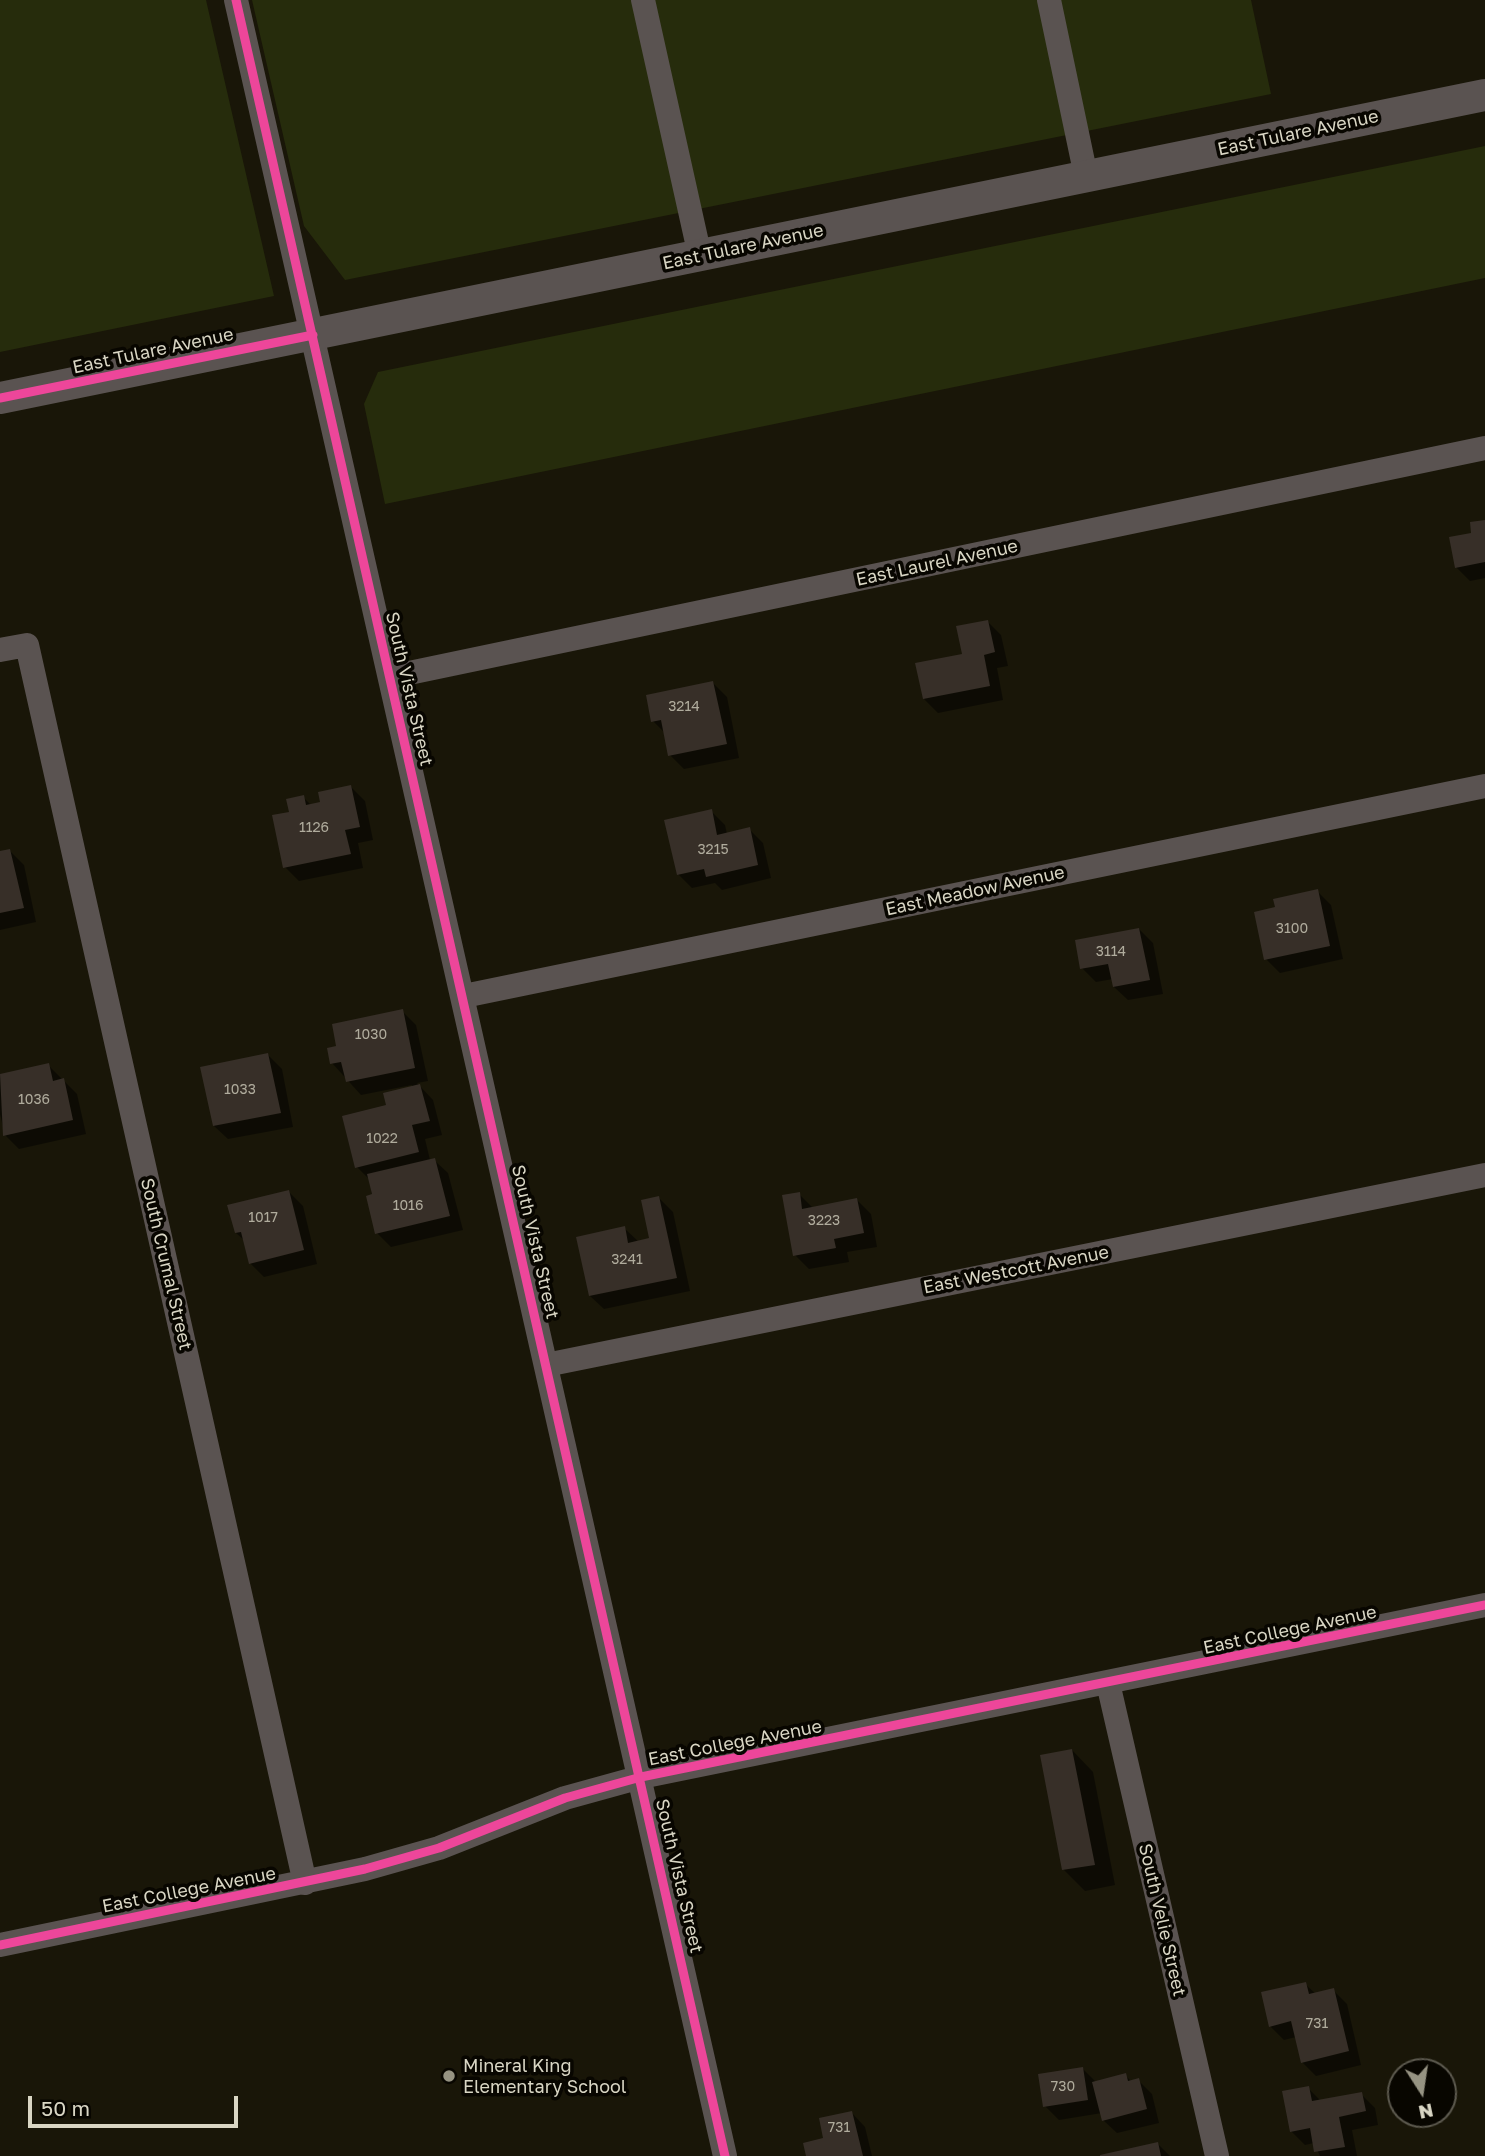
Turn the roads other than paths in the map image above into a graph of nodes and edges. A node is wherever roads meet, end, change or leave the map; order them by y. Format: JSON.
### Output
{"nodes":[{"id":1,"x":236,"y":0,"type":"edge"},
{"id":2,"x":643,"y":0,"type":"edge"},
{"id":3,"x":1048,"y":0,"type":"edge"},
{"id":4,"x":1485,"y":95,"type":"edge"},
{"id":5,"x":1086,"y":176,"type":"junction"},
{"id":6,"x":700,"y":256,"type":"junction"},
{"id":7,"x":313,"y":335,"type":"junction"},
{"id":8,"x":0,"y":398,"type":"edge"},
{"id":9,"x":1485,"y":448,"type":"edge"},
{"id":10,"x":0,"y":650,"type":"edge"},
{"id":11,"x":390,"y":677,"type":"junction"},
{"id":12,"x":1485,"y":786,"type":"edge"},
{"id":13,"x":464,"y":996,"type":"junction"},
{"id":14,"x":1485,"y":1175,"type":"edge"},
{"id":15,"x":546,"y":1365,"type":"junction"},
{"id":16,"x":1485,"y":1605,"type":"edge"},
{"id":17,"x":1108,"y":1684,"type":"junction"},
{"id":18,"x":641,"y":1777,"type":"junction"},
{"id":19,"x":305,"y":1883,"type":"junction"},
{"id":20,"x":0,"y":1945,"type":"edge"},
{"id":21,"x":725,"y":2156,"type":"edge"},
{"id":22,"x":1217,"y":2156,"type":"edge"}],
"edges":[{"from":1,"to":7,"type":"street","name":"South Vista Street"},
{"from":2,"to":6,"type":"street"},
{"from":3,"to":5,"type":"street"},
{"from":4,"to":5,"type":"street","name":"East Tulare Avenue"},
{"from":5,"to":6,"type":"street","name":"East Tulare Avenue"},
{"from":6,"to":7,"type":"street","name":"East Tulare Avenue"},
{"from":7,"to":8,"type":"street","name":"East Tulare Avenue"},
{"from":7,"to":11,"type":"street","name":"South Vista Street"},
{"from":9,"to":11,"type":"street","name":"East Laurel Avenue"},
{"from":10,"to":19,"type":"street","name":"South Crumal Street"},
{"from":11,"to":13,"type":"street","name":"South Vista Street"},
{"from":12,"to":13,"type":"street","name":"East Meadow Avenue"},
{"from":13,"to":15,"type":"street","name":"South Vista Street"},
{"from":14,"to":15,"type":"street","name":"East Westcott Avenue"},
{"from":15,"to":18,"type":"street","name":"South Vista Street"},
{"from":16,"to":17,"type":"street","name":"East College Avenue"},
{"from":17,"to":18,"type":"street","name":"East College Avenue"},
{"from":17,"to":22,"type":"street","name":"South Velie Street"},
{"from":18,"to":19,"type":"street","name":"East College Avenue"},
{"from":18,"to":21,"type":"street","name":"South Vista Street"},
{"from":19,"to":20,"type":"street","name":"East College Avenue"}]}
